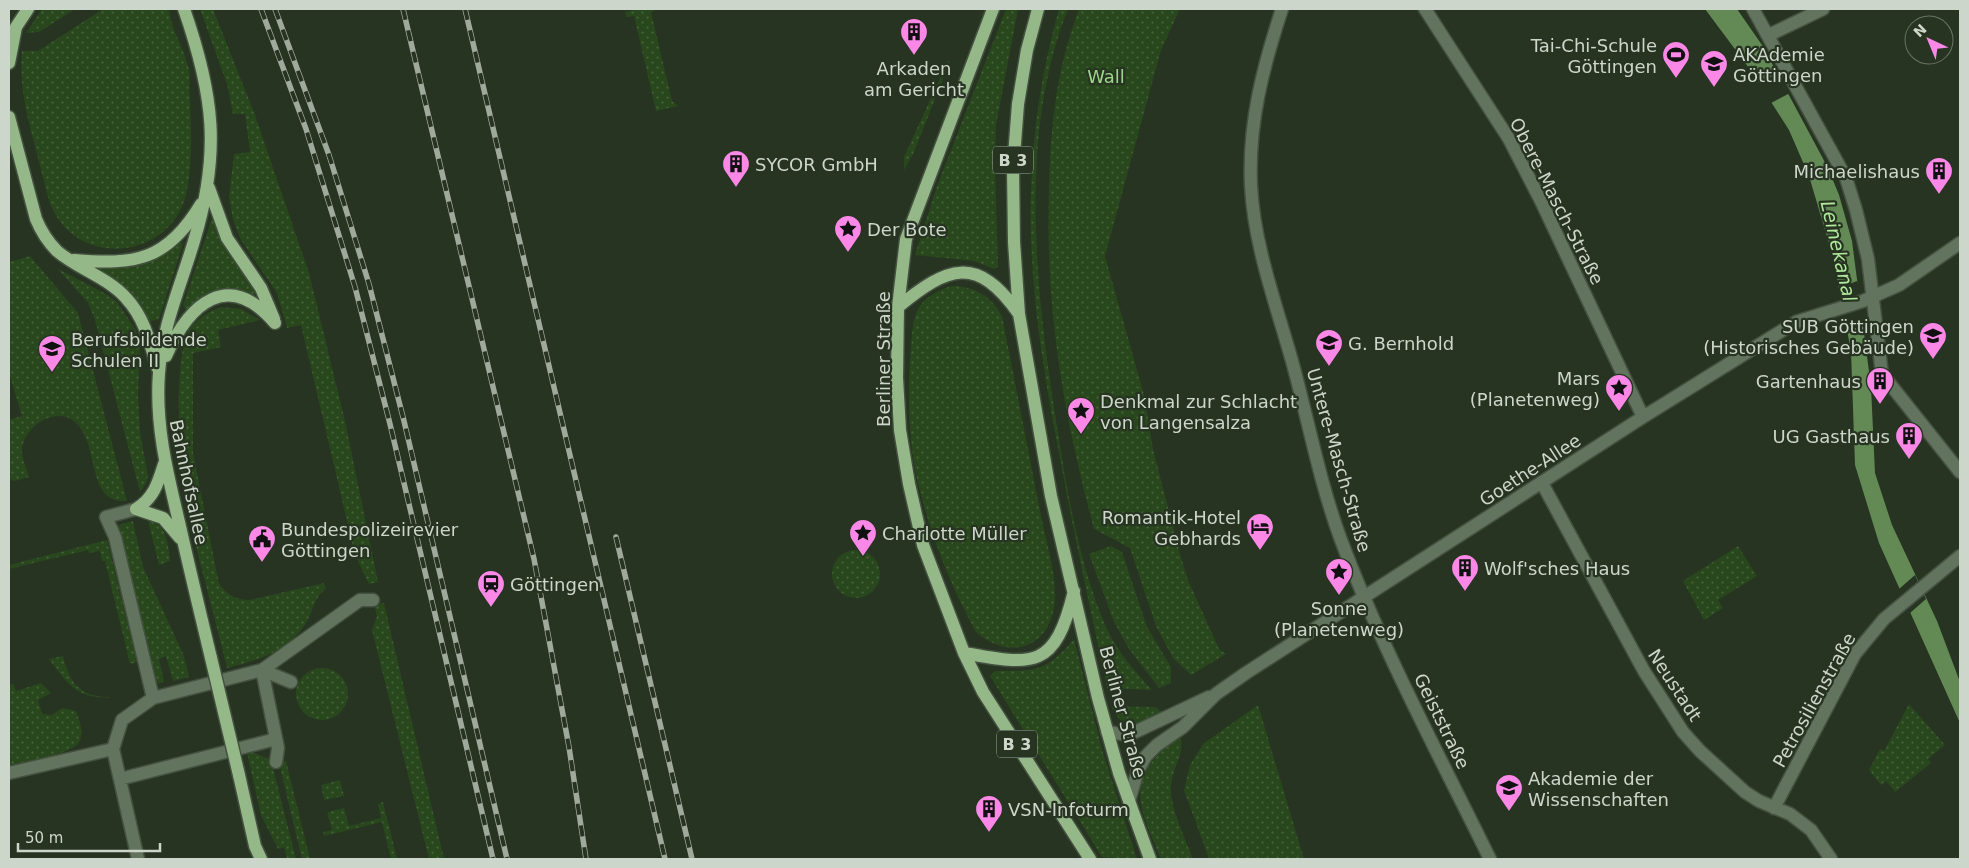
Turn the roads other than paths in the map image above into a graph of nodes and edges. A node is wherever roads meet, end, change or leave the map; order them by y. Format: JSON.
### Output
{"nodes":[{"id":1,"x":28,"y":9,"type":"edge"},
{"id":2,"x":184,"y":9,"type":"edge"},
{"id":3,"x":993,"y":9,"type":"edge"},
{"id":4,"x":1038,"y":9,"type":"edge"},
{"id":5,"x":1282,"y":9,"type":"edge"},
{"id":6,"x":1425,"y":9,"type":"edge"},
{"id":7,"x":1753,"y":9,"type":"edge"},
{"id":8,"x":1823,"y":9,"type":"edge"},
{"id":9,"x":1769,"y":35,"type":"junction"},
{"id":10,"x":9,"y":63,"type":"edge"},
{"id":11,"x":9,"y":117,"type":"edge"},
{"id":12,"x":209,"y":188,"type":"junction"},
{"id":13,"x":1960,"y":243,"type":"edge"},
{"id":14,"x":73,"y":260,"type":"junction"},
{"id":15,"x":1868,"y":299,"type":"junction"},
{"id":16,"x":898,"y":307,"type":"junction"},
{"id":17,"x":1020,"y":314,"type":"junction"},
{"id":18,"x":159,"y":372,"type":"junction"},
{"id":19,"x":1643,"y":417,"type":"junction"},
{"id":20,"x":165,"y":462,"type":"junction"},
{"id":21,"x":1960,"y":472,"type":"edge"},
{"id":22,"x":1542,"y":483,"type":"junction"},
{"id":23,"x":136,"y":508,"type":"junction"},
{"id":24,"x":184,"y":543,"type":"junction"},
{"id":25,"x":1960,"y":556,"type":"edge"},
{"id":26,"x":1075,"y":589,"type":"junction"},
{"id":27,"x":1364,"y":597,"type":"junction"},
{"id":28,"x":373,"y":600,"type":"dead end"},
{"id":29,"x":964,"y":653,"type":"junction"},
{"id":30,"x":262,"y":670,"type":"junction"},
{"id":31,"x":291,"y":682,"type":"dead end"},
{"id":32,"x":1216,"y":694,"type":"junction"},
{"id":33,"x":153,"y":698,"type":"junction"},
{"id":34,"x":1107,"y":732,"type":"junction"},
{"id":35,"x":276,"y":739,"type":"junction"},
{"id":36,"x":113,"y":749,"type":"junction"},
{"id":37,"x":276,"y":762,"type":"dead end"},
{"id":38,"x":9,"y":773,"type":"edge"},
{"id":39,"x":120,"y":779,"type":"junction"},
{"id":40,"x":1129,"y":801,"type":"junction"},
{"id":41,"x":1774,"y":808,"type":"junction"},
{"id":42,"x":255,"y":846,"type":"junction"},
{"id":43,"x":138,"y":859,"type":"edge"},
{"id":44,"x":253,"y":859,"type":"edge"},
{"id":45,"x":261,"y":859,"type":"edge"},
{"id":46,"x":1090,"y":859,"type":"edge"},
{"id":47,"x":1150,"y":859,"type":"edge"},
{"id":48,"x":1490,"y":859,"type":"edge"},
{"id":49,"x":1831,"y":859,"type":"edge"}],
"edges":[{"from":1,"to":10,"type":"main road"},
{"from":2,"to":12,"type":"main road","name":"Bahnhofsallee"},
{"from":3,"to":16,"type":"main road","name":"Berliner Straße","number":"B 3"},
{"from":4,"to":17,"type":"main road","name":"Berliner Straße","number":"B 3"},
{"from":5,"to":27,"type":"street","name":"Untere-Masch-Straße"},
{"from":6,"to":19,"type":"street","name":"Obere-Masch-Straße"},
{"from":7,"to":9,"type":"street"},
{"from":8,"to":9,"type":"street"},
{"from":9,"to":15,"type":"street"},
{"from":11,"to":14,"type":"main road"},
{"from":12,"to":14,"type":"main road"},
{"from":12,"to":18,"type":"main road","name":"Bahnhofsallee"},
{"from":12,"to":18,"type":"main road"},
{"from":13,"to":15,"type":"street","name":"Goethe-Allee"},
{"from":14,"to":18,"type":"main road"},
{"from":15,"to":19,"type":"street","name":"Goethe-Allee"},
{"from":15,"to":21,"type":"street"},
{"from":16,"to":17,"type":"main road"},
{"from":16,"to":29,"type":"main road","name":"Berliner Straße","number":"B 3"},
{"from":17,"to":26,"type":"main road","name":"Berliner Straße","number":"B 3"},
{"from":18,"to":20,"type":"main road","name":"Bahnhofsallee"},
{"from":19,"to":22,"type":"street","name":"Goethe-Allee"},
{"from":20,"to":23,"type":"main road"},
{"from":20,"to":24,"type":"main road","name":"Bahnhofsallee"},
{"from":22,"to":27,"type":"street","name":"Goethe-Allee"},
{"from":22,"to":41,"type":"street","name":"Neustadt"},
{"from":23,"to":24,"type":"main road"},
{"from":23,"to":33,"type":"street"},
{"from":24,"to":42,"type":"main road","name":"Bahnhofsallee","bridge":true},
{"from":25,"to":41,"type":"street","name":"Petrosilienstraße"},
{"from":26,"to":29,"type":"main road"},
{"from":26,"to":34,"type":"main road","name":"Berliner Straße","number":"B 3"},
{"from":27,"to":32,"type":"street","name":"Goethe-Allee"},
{"from":27,"to":48,"type":"street","name":"Geiststraße"},
{"from":28,"to":30,"type":"street"},
{"from":29,"to":46,"type":"main road","name":"Berliner Straße","number":"B 3"},
{"from":30,"to":31,"type":"street"},
{"from":30,"to":33,"type":"street"},
{"from":30,"to":35,"type":"street"},
{"from":32,"to":34,"type":"street","name":"Goethe-Allee"},
{"from":32,"to":40,"type":"street","name":"Goethe-Allee"},
{"from":33,"to":36,"type":"street"},
{"from":34,"to":40,"type":"main road","name":"Berliner Straße","number":"B 3"},
{"from":35,"to":37,"type":"street"},
{"from":35,"to":39,"type":"street"},
{"from":36,"to":38,"type":"street"},
{"from":36,"to":39,"type":"street"},
{"from":39,"to":43,"type":"street"},
{"from":40,"to":47,"type":"main road","name":"Berliner Straße","number":"B 3"},
{"from":41,"to":49,"type":"street","name":"Neustadt"},
{"from":42,"to":44,"type":"main road","name":"Bahnhofsallee"},
{"from":42,"to":45,"type":"main road","name":"Bahnhofsallee"}]}
